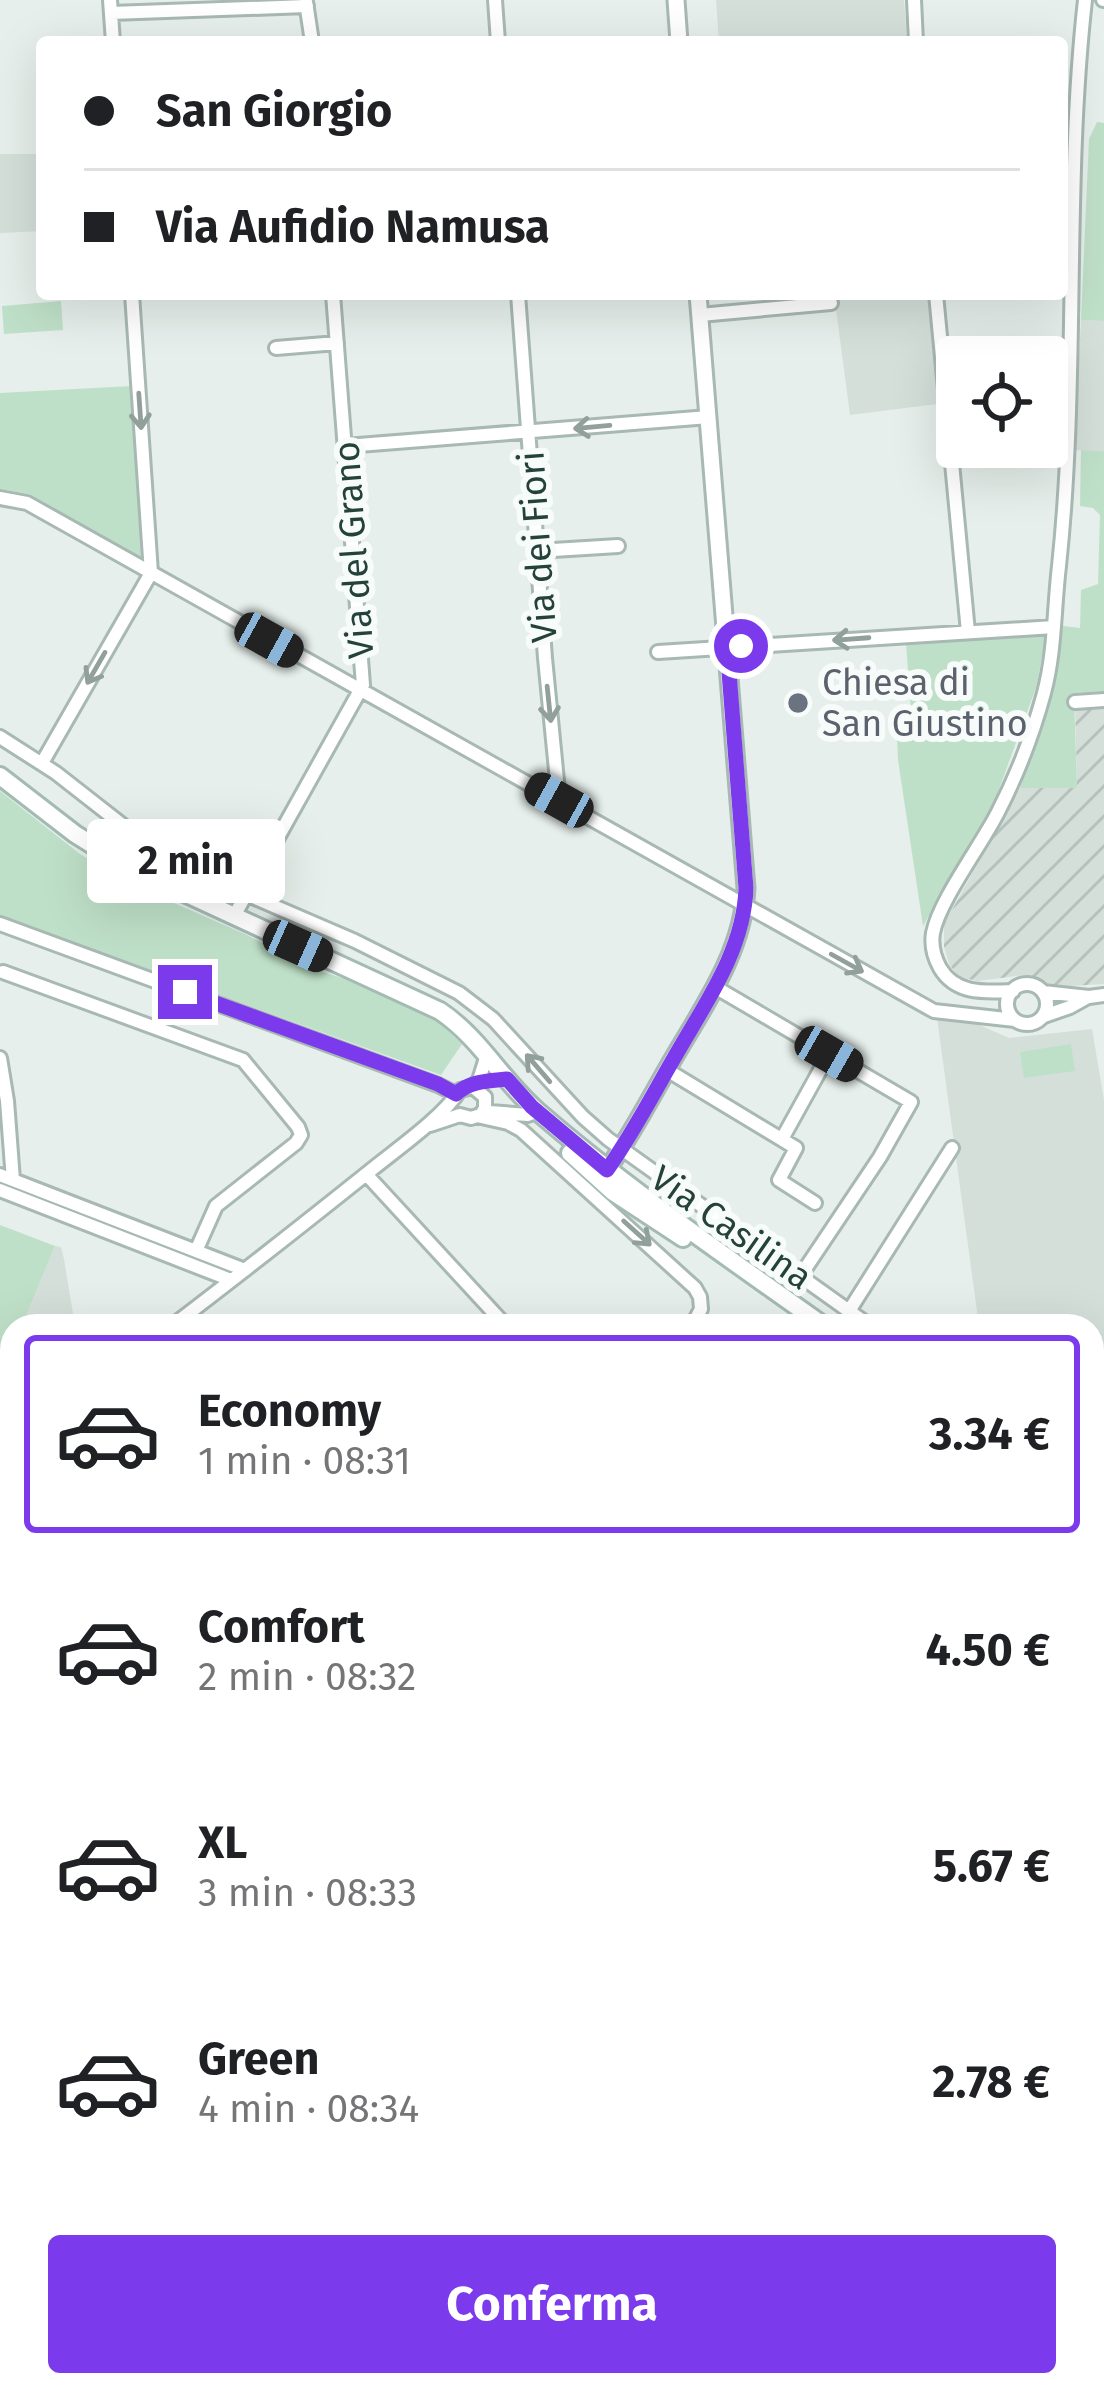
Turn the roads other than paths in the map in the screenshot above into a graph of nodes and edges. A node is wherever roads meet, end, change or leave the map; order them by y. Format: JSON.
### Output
{"nodes":[{"id":1,"x":495,"y":0,"type":"edge"},
{"id":2,"x":676,"y":0,"type":"edge"},
{"id":3,"x":914,"y":0,"type":"edge"},
{"id":4,"x":1085,"y":0,"type":"edge"},
{"id":5,"x":306,"y":3,"type":"edge"},
{"id":6,"x":110,"y":6,"type":"edge"},
{"id":7,"x":112,"y":36,"type":"edge"},
{"id":8,"x":311,"y":36,"type":"edge"},
{"id":9,"x":498,"y":36,"type":"edge"},
{"id":10,"x":679,"y":36,"type":"edge"},
{"id":11,"x":916,"y":36,"type":"edge"},
{"id":12,"x":1078,"y":70,"type":"junction"},
{"id":13,"x":1068,"y":71,"type":"edge"},
{"id":14,"x":132,"y":300,"type":"edge"},
{"id":15,"x":333,"y":300,"type":"edge"},
{"id":16,"x":518,"y":300,"type":"edge"},
{"id":17,"x":699,"y":300,"type":"edge"},
{"id":18,"x":937,"y":300,"type":"edge"},
{"id":19,"x":831,"y":303,"type":"dead end"},
{"id":20,"x":700,"y":315,"type":"junction"},
{"id":21,"x":337,"y":343,"type":"junction"},
{"id":22,"x":276,"y":348,"type":"dead end"},
{"id":23,"x":709,"y":417,"type":"junction"},
{"id":24,"x":528,"y":432,"type":"junction"},
{"id":25,"x":346,"y":446,"type":"junction"},
{"id":26,"x":0,"y":498,"type":"edge"},
{"id":27,"x":618,"y":546,"type":"dead end"},
{"id":28,"x":537,"y":551,"type":"junction"},
{"id":29,"x":151,"y":574,"type":"junction"},
{"id":30,"x":1054,"y":627,"type":"junction"},
{"id":31,"x":968,"y":632,"type":"junction"},
{"id":32,"x":727,"y":647,"type":"junction"},
{"id":33,"x":658,"y":652,"type":"dead end"},
{"id":34,"x":361,"y":692,"type":"junction"},
{"id":35,"x":1104,"y":700,"type":"edge"},
{"id":36,"x":1075,"y":702,"type":"dead end"},
{"id":37,"x":0,"y":737,"type":"edge"},
{"id":38,"x":42,"y":763,"type":"junction"},
{"id":39,"x":0,"y":776,"type":"edge"},
{"id":40,"x":559,"y":800,"type":"junction"},
{"id":41,"x":247,"y":894,"type":"junction"},
{"id":42,"x":745,"y":905,"type":"junction"},
{"id":43,"x":234,"y":916,"type":"junction"},
{"id":44,"x":0,"y":924,"type":"edge"},
{"id":45,"x":3,"y":972,"type":"edge"},
{"id":46,"x":715,"y":987,"type":"junction"},
{"id":47,"x":1013,"y":991,"type":"junction"},
{"id":48,"x":1043,"y":992,"type":"junction"},
{"id":49,"x":1096,"y":996,"type":"edge"},
{"id":50,"x":1044,"y":1016,"type":"junction"},
{"id":51,"x":1015,"y":1020,"type":"junction"},
{"id":52,"x":487,"y":1054,"type":"junction"},
{"id":53,"x":829,"y":1054,"type":"junction"},
{"id":54,"x":0,"y":1058,"type":"edge"},
{"id":55,"x":667,"y":1070,"type":"junction"},
{"id":56,"x":475,"y":1084,"type":"junction"},
{"id":57,"x":512,"y":1085,"type":"junction"},
{"id":58,"x":455,"y":1097,"type":"junction"},
{"id":59,"x":538,"y":1111,"type":"junction"},
{"id":60,"x":460,"y":1114,"type":"junction"},
{"id":61,"x":483,"y":1114,"type":"junction"},
{"id":62,"x":424,"y":1127,"type":"junction"},
{"id":63,"x":782,"y":1139,"type":"junction"},
{"id":64,"x":952,"y":1148,"type":"dead end"},
{"id":65,"x":621,"y":1149,"type":"junction"},
{"id":66,"x":607,"y":1170,"type":"junction"},
{"id":67,"x":366,"y":1174,"type":"junction"},
{"id":68,"x":6,"y":1178,"type":"edge"},
{"id":69,"x":0,"y":1190,"type":"edge"},
{"id":70,"x":814,"y":1203,"type":"dead end"},
{"id":71,"x":196,"y":1251,"type":"junction"},
{"id":72,"x":738,"y":1264,"type":"junction"},
{"id":73,"x":245,"y":1270,"type":"junction"},
{"id":74,"x":801,"y":1275,"type":"junction"},
{"id":75,"x":232,"y":1280,"type":"junction"},
{"id":76,"x":849,"y":1311,"type":"junction"},
{"id":77,"x":188,"y":1314,"type":"edge"},
{"id":78,"x":495,"y":1314,"type":"edge"},
{"id":79,"x":698,"y":1314,"type":"edge"},
{"id":80,"x":807,"y":1314,"type":"edge"},
{"id":81,"x":853,"y":1314,"type":"edge"}],
"edges":[{"from":1,"to":9,"type":"street"},
{"from":2,"to":10,"type":"street"},
{"from":3,"to":11,"type":"street"},
{"from":4,"to":12,"type":"street"},
{"from":5,"to":6,"type":"street"},
{"from":5,"to":8,"type":"street"},
{"from":6,"to":7,"type":"street"},
{"from":12,"to":13,"type":"street"},
{"from":12,"to":30,"type":"street"},
{"from":14,"to":29,"type":"street","one_way":true},
{"from":15,"to":21,"type":"street","name":"Via del Grano"},
{"from":16,"to":24,"type":"street","name":"Via dei Fiori"},
{"from":17,"to":20,"type":"street"},
{"from":18,"to":31,"type":"street"},
{"from":19,"to":20,"type":"street"},
{"from":20,"to":23,"type":"street"},
{"from":21,"to":22,"type":"street"},
{"from":21,"to":25,"type":"street","name":"Via del Grano"},
{"from":23,"to":24,"type":"street","one_way":true},
{"from":23,"to":32,"type":"street"},
{"from":24,"to":25,"type":"street"},
{"from":24,"to":28,"type":"street","name":"Via dei Fiori"},
{"from":25,"to":34,"type":"street","name":"Via del Grano"},
{"from":26,"to":29,"type":"street"},
{"from":27,"to":28,"type":"street"},
{"from":28,"to":40,"type":"street","name":"Via dei Fiori","one_way":true},
{"from":29,"to":34,"type":"street"},
{"from":29,"to":38,"type":"street","one_way":true},
{"from":30,"to":31,"type":"street"},
{"from":30,"to":47,"type":"street"},
{"from":31,"to":32,"type":"street","one_way":true},
{"from":32,"to":33,"type":"street"},
{"from":32,"to":42,"type":"street"},
{"from":34,"to":40,"type":"street"},
{"from":34,"to":41,"type":"street","name":"Via del Grano"},
{"from":35,"to":36,"type":"street"},
{"from":37,"to":38,"type":"street","name":"Via Casilina"},
{"from":38,"to":41,"type":"street","name":"Via Casilina"},
{"from":39,"to":43,"type":"main road","name":"Via Casilina"},
{"from":40,"to":42,"type":"street"},
{"from":41,"to":43,"type":"street","name":"Via del Grano"},
{"from":65,"to":41,"type":"street","name":"Via Casilina","one_way":true},
{"from":42,"to":46,"type":"street"},
{"from":42,"to":51,"type":"street","one_way":true},
{"from":43,"to":52,"type":"main road","name":"Via Casilina"},
{"from":44,"to":58,"type":"street"},
{"from":45,"to":71,"type":"street"},
{"from":46,"to":53,"type":"street"},
{"from":46,"to":55,"type":"street"},
{"from":47,"to":48,"type":"street"},
{"from":47,"to":51,"type":"street"},
{"from":48,"to":49,"type":"street"},
{"from":48,"to":50,"type":"street"},
{"from":49,"to":50,"type":"street"},
{"from":50,"to":51,"type":"street"},
{"from":52,"to":56,"type":"street"},
{"from":52,"to":57,"type":"main road","name":"Via Casilina"},
{"from":53,"to":63,"type":"street"},
{"from":53,"to":74,"type":"street"},
{"from":54,"to":68,"type":"street"},
{"from":55,"to":63,"type":"street"},
{"from":55,"to":65,"type":"street"},
{"from":56,"to":57,"type":"street"},
{"from":56,"to":58,"type":"street"},
{"from":56,"to":61,"type":"street"},
{"from":57,"to":59,"type":"main road","name":"Via Casilina"},
{"from":57,"to":61,"type":"street"},
{"from":58,"to":60,"type":"street"},
{"from":58,"to":62,"type":"street"},
{"from":59,"to":61,"type":"street"},
{"from":59,"to":66,"type":"main road","name":"Via Casilina"},
{"from":59,"to":72,"type":"main road","name":"Via Casilina"},
{"from":60,"to":61,"type":"street"},
{"from":60,"to":62,"type":"street"},
{"from":61,"to":79,"type":"street","one_way":true},
{"from":62,"to":67,"type":"street"},
{"from":63,"to":70,"type":"street"},
{"from":64,"to":76,"type":"street"},
{"from":65,"to":66,"type":"street"},
{"from":65,"to":74,"type":"street","name":"Via Casilina"},
{"from":66,"to":72,"type":"main road","name":"Via Casilina"},
{"from":67,"to":73,"type":"street"},
{"from":67,"to":78,"type":"street"},
{"from":68,"to":71,"type":"street"},
{"from":69,"to":75,"type":"street"},
{"from":71,"to":73,"type":"street"},
{"from":72,"to":80,"type":"main road","name":"Via Casilina"},
{"from":73,"to":75,"type":"street"},
{"from":74,"to":76,"type":"street","name":"Via Casilina"},
{"from":75,"to":77,"type":"street"},
{"from":76,"to":81,"type":"street","name":"Via Casilina"}]}
